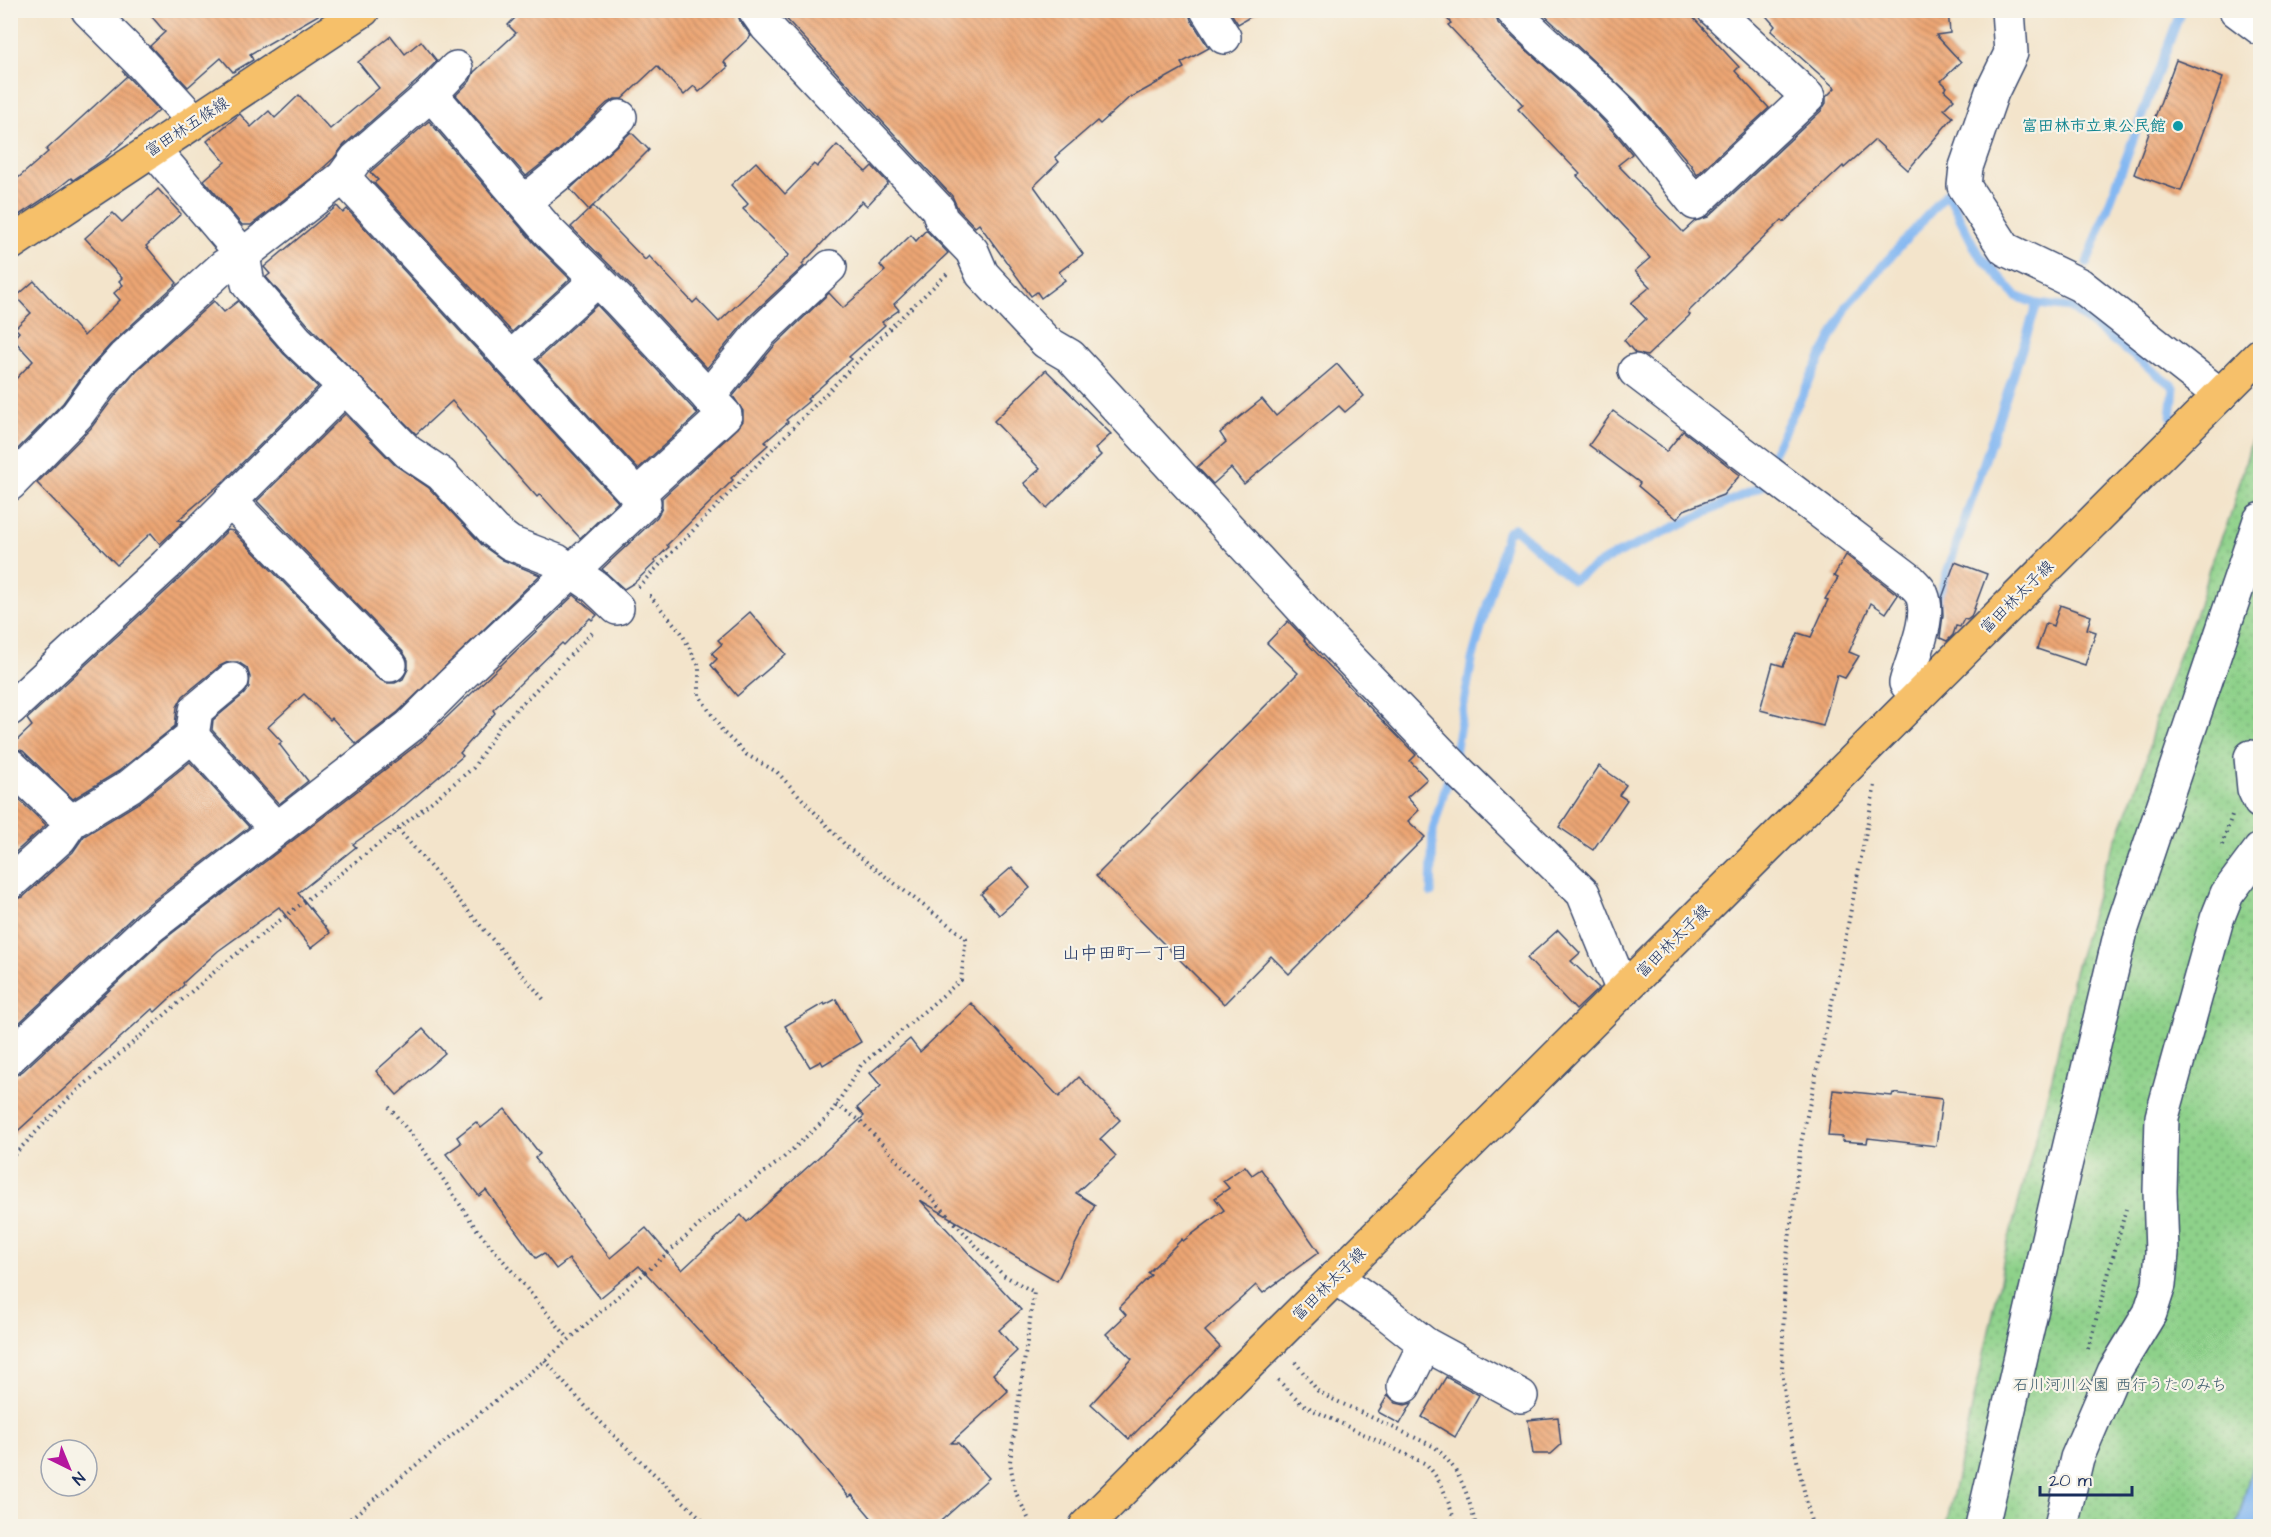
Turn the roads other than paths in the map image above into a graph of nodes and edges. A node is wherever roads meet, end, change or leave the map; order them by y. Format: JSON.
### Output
{"nodes":[{"id":1,"x":88,"y":10,"type":"edge"},
{"id":2,"x":363,"y":10,"type":"edge"},
{"id":3,"x":755,"y":10,"type":"edge"},
{"id":4,"x":1512,"y":10,"type":"edge"},
{"id":5,"x":1714,"y":10,"type":"edge"},
{"id":6,"x":2008,"y":10,"type":"edge"},
{"id":7,"x":2236,"y":10,"type":"edge"},
{"id":8,"x":2260,"y":28,"type":"edge"},
{"id":9,"x":456,"y":68,"type":"dead end"},
{"id":10,"x":431,"y":94,"type":"junction"},
{"id":11,"x":620,"y":117,"type":"dead end"},
{"id":12,"x":194,"y":122,"type":"junction"},
{"id":13,"x":153,"y":149,"type":"junction"},
{"id":14,"x":343,"y":177,"type":"junction"},
{"id":15,"x":524,"y":202,"type":"junction"},
{"id":16,"x":10,"y":244,"type":"edge"},
{"id":17,"x":243,"y":255,"type":"junction"},
{"id":18,"x":830,"y":267,"type":"dead end"},
{"id":19,"x":597,"y":280,"type":"junction"},
{"id":20,"x":2260,"y":355,"type":"edge"},
{"id":21,"x":511,"y":358,"type":"junction"},
{"id":22,"x":1635,"y":371,"type":"dead end"},
{"id":23,"x":345,"y":387,"type":"junction"},
{"id":24,"x":2220,"y":395,"type":"junction"},
{"id":25,"x":708,"y":397,"type":"junction"},
{"id":26,"x":10,"y":484,"type":"edge"},
{"id":27,"x":637,"y":495,"type":"junction"},
{"id":28,"x":230,"y":501,"type":"junction"},
{"id":29,"x":2260,"y":520,"type":"edge"},
{"id":30,"x":572,"y":571,"type":"junction"},
{"id":31,"x":624,"y":601,"type":"road end"},
{"id":32,"x":390,"y":665,"type":"dead end"},
{"id":33,"x":232,"y":680,"type":"dead end"},
{"id":34,"x":1917,"y":697,"type":"junction"},
{"id":35,"x":10,"y":709,"type":"edge"},
{"id":36,"x":192,"y":736,"type":"junction"},
{"id":37,"x":2251,"y":757,"type":"dead end"},
{"id":38,"x":10,"y":765,"type":"edge"},
{"id":39,"x":2260,"y":802,"type":"edge"},
{"id":40,"x":71,"y":822,"type":"junction"},
{"id":41,"x":276,"y":829,"type":"junction"},
{"id":42,"x":2260,"y":850,"type":"edge"},
{"id":43,"x":10,"y":883,"type":"edge"},
{"id":44,"x":1623,"y":991,"type":"junction"},
{"id":45,"x":15,"y":1044,"type":"edge"},
{"id":46,"x":1335,"y":1277,"type":"junction"},
{"id":47,"x":1425,"y":1344,"type":"junction"},
{"id":48,"x":1404,"y":1386,"type":"dead end"},
{"id":49,"x":1521,"y":1396,"type":"dead end"},
{"id":50,"x":1086,"y":1527,"type":"edge"},
{"id":51,"x":1982,"y":1527,"type":"edge"},
{"id":52,"x":2061,"y":1527,"type":"edge"}],
"edges":[{"from":1,"to":12,"type":"street"},
{"from":2,"to":12,"type":"main road","name":"富田林五條線"},
{"from":3,"to":44,"type":"street"},
{"from":4,"to":5,"type":"street"},
{"from":6,"to":24,"type":"street"},
{"from":7,"to":8,"type":"street"},
{"from":9,"to":10,"type":"street"},
{"from":10,"to":14,"type":"street"},
{"from":10,"to":15,"type":"street"},
{"from":11,"to":15,"type":"street"},
{"from":12,"to":13,"type":"main road","name":"富田林五條線"},
{"from":13,"to":16,"type":"main road","name":"富田林五條線"},
{"from":13,"to":17,"type":"street"},
{"from":14,"to":17,"type":"street"},
{"from":14,"to":21,"type":"street"},
{"from":15,"to":19,"type":"street"},
{"from":17,"to":23,"type":"street"},
{"from":17,"to":26,"type":"street"},
{"from":18,"to":25,"type":"street"},
{"from":19,"to":21,"type":"street"},
{"from":19,"to":25,"type":"street"},
{"from":20,"to":24,"type":"main road","name":"富田林太子線"},
{"from":21,"to":27,"type":"street"},
{"from":22,"to":34,"type":"street"},
{"from":23,"to":28,"type":"street"},
{"from":23,"to":30,"type":"street"},
{"from":24,"to":34,"type":"main road","name":"富田林太子線"},
{"from":25,"to":27,"type":"street"},
{"from":27,"to":30,"type":"street"},
{"from":28,"to":32,"type":"street"},
{"from":28,"to":35,"type":"street"},
{"from":29,"to":51,"type":"street"},
{"from":30,"to":31,"type":"street"},
{"from":30,"to":41,"type":"street"},
{"from":33,"to":36,"type":"street"},
{"from":34,"to":44,"type":"main road","name":"富田林太子線"},
{"from":36,"to":40,"type":"street"},
{"from":36,"to":41,"type":"street"},
{"from":37,"to":39,"type":"street"},
{"from":38,"to":40,"type":"street"},
{"from":40,"to":43,"type":"street"},
{"from":41,"to":45,"type":"street"},
{"from":42,"to":52,"type":"street"},
{"from":44,"to":46,"type":"main road","name":"富田林太子線"},
{"from":46,"to":47,"type":"street"},
{"from":46,"to":50,"type":"main road","name":"富田林太子線"},
{"from":47,"to":48,"type":"street"},
{"from":47,"to":49,"type":"street"}]}
